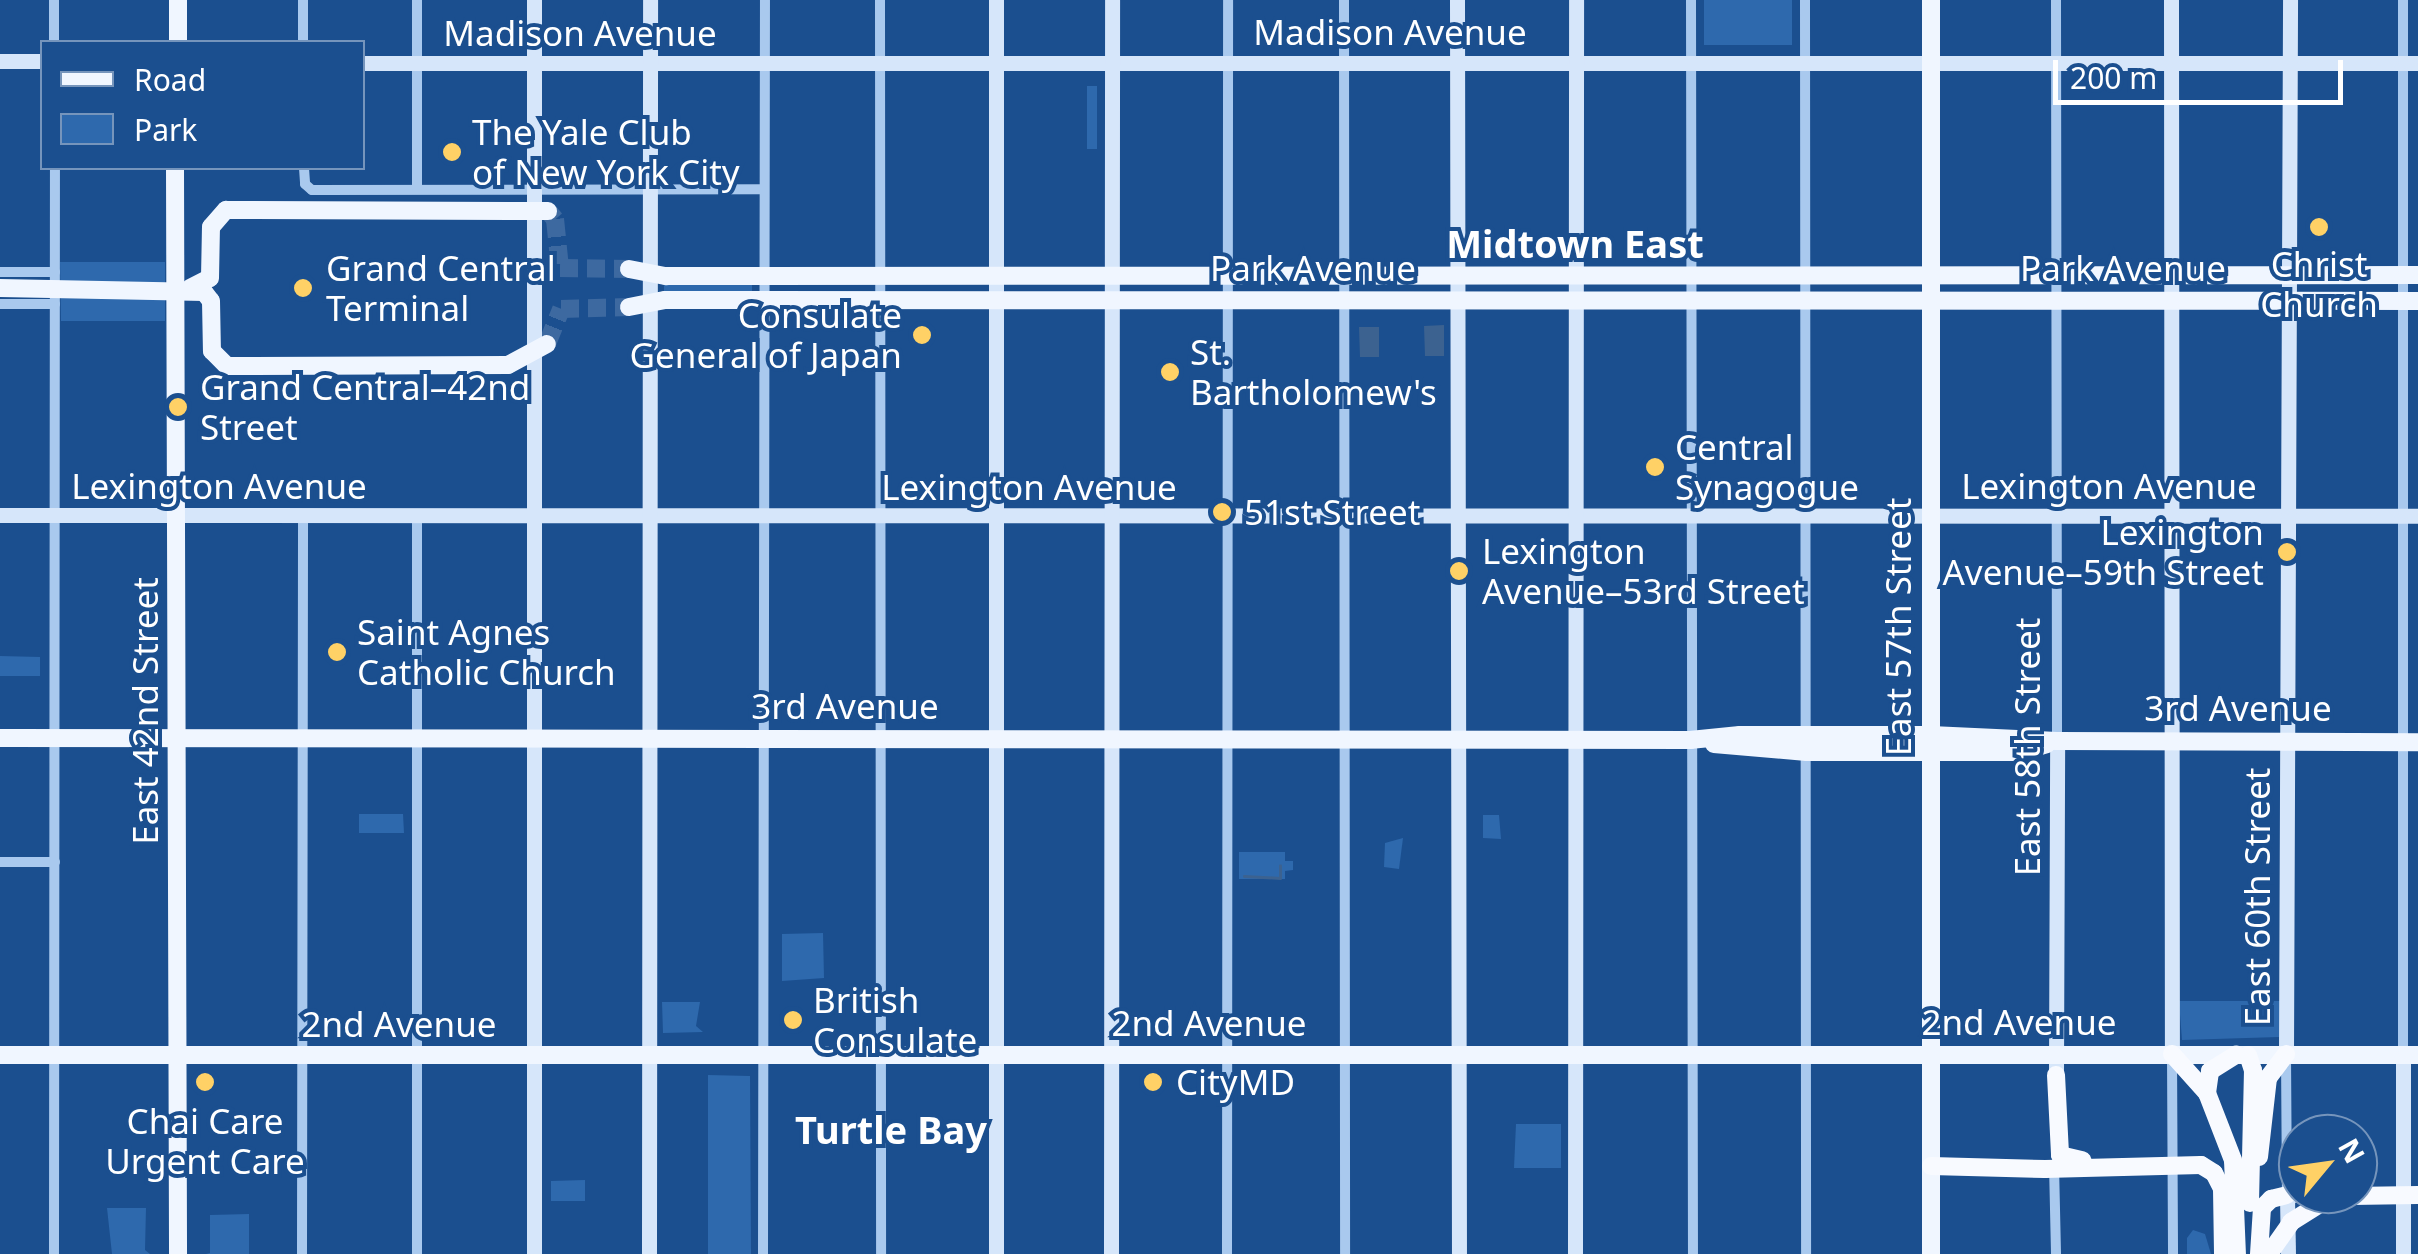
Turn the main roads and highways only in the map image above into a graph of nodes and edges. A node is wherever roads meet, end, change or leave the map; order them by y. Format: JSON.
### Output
{"nodes":[{"id":1,"x":178,"y":0,"type":"edge"},
{"id":2,"x":534,"y":0,"type":"edge"},
{"id":3,"x":650,"y":0,"type":"edge"},
{"id":4,"x":996,"y":0,"type":"edge"},
{"id":5,"x":1112,"y":0,"type":"edge"},
{"id":6,"x":1457,"y":0,"type":"edge"},
{"id":7,"x":1576,"y":0,"type":"edge"},
{"id":8,"x":1931,"y":0,"type":"edge"},
{"id":9,"x":2171,"y":0,"type":"edge"},
{"id":10,"x":2290,"y":0,"type":"edge"},
{"id":11,"x":178,"y":40,"type":"edge"},
{"id":12,"x":0,"y":61,"type":"edge"},
{"id":13,"x":40,"y":61,"type":"edge"},
{"id":14,"x":996,"y":62,"type":"junction"},
{"id":15,"x":1458,"y":62,"type":"junction"},
{"id":16,"x":1576,"y":62,"type":"junction"},
{"id":17,"x":1931,"y":62,"type":"junction"},
{"id":18,"x":2170,"y":62,"type":"junction"},
{"id":19,"x":2290,"y":62,"type":"junction"},
{"id":20,"x":365,"y":63,"type":"edge"},
{"id":21,"x":534,"y":63,"type":"junction"},
{"id":22,"x":650,"y":63,"type":"junction"},
{"id":23,"x":1112,"y":63,"type":"junction"},
{"id":24,"x":2410,"y":63,"type":"edge"},
{"id":25,"x":175,"y":170,"type":"edge"},
{"id":26,"x":548,"y":211,"type":"dead end"},
{"id":27,"x":629,"y":269,"type":"tunnel mouth"},
{"id":28,"x":650,"y":272,"type":"junction"},
{"id":29,"x":2410,"y":275,"type":"edge"},
{"id":30,"x":997,"y":276,"type":"junction"},
{"id":31,"x":1112,"y":276,"type":"junction"},
{"id":32,"x":1459,"y":276,"type":"junction"},
{"id":33,"x":1576,"y":276,"type":"junction"},
{"id":34,"x":1930,"y":276,"type":"junction"},
{"id":35,"x":2170,"y":276,"type":"junction"},
{"id":36,"x":2288,"y":276,"type":"junction"},
{"id":37,"x":0,"y":288,"type":"edge"},
{"id":38,"x":190,"y":288,"type":"junction"},
{"id":39,"x":997,"y":300,"type":"junction"},
{"id":40,"x":1111,"y":300,"type":"junction"},
{"id":41,"x":1459,"y":300,"type":"junction"},
{"id":42,"x":1575,"y":300,"type":"junction"},
{"id":43,"x":1931,"y":300,"type":"junction"},
{"id":44,"x":2170,"y":301,"type":"junction"},
{"id":45,"x":2288,"y":301,"type":"junction"},
{"id":46,"x":2410,"y":301,"type":"edge"},
{"id":47,"x":650,"y":304,"type":"junction"},
{"id":48,"x":629,"y":307,"type":"tunnel mouth"},
{"id":49,"x":547,"y":344,"type":"tunnel mouth"},
{"id":50,"x":0,"y":515,"type":"edge"},
{"id":51,"x":176,"y":516,"type":"junction"},
{"id":52,"x":533,"y":516,"type":"junction"},
{"id":53,"x":649,"y":516,"type":"junction"},
{"id":54,"x":996,"y":516,"type":"junction"},
{"id":55,"x":1112,"y":516,"type":"junction"},
{"id":56,"x":1931,"y":516,"type":"junction"},
{"id":57,"x":2171,"y":516,"type":"junction"},
{"id":58,"x":2290,"y":516,"type":"junction"},
{"id":59,"x":2410,"y":516,"type":"edge"},
{"id":60,"x":1459,"y":517,"type":"junction"},
{"id":61,"x":1575,"y":517,"type":"junction"},
{"id":62,"x":1960,"y":736,"type":"junction"},
{"id":63,"x":0,"y":738,"type":"edge"},
{"id":64,"x":176,"y":738,"type":"junction"},
{"id":65,"x":534,"y":738,"type":"junction"},
{"id":66,"x":650,"y":739,"type":"junction"},
{"id":67,"x":996,"y":739,"type":"junction"},
{"id":68,"x":1112,"y":739,"type":"junction"},
{"id":69,"x":1459,"y":740,"type":"junction"},
{"id":70,"x":1576,"y":740,"type":"junction"},
{"id":71,"x":2172,"y":740,"type":"junction"},
{"id":72,"x":2288,"y":740,"type":"junction"},
{"id":73,"x":2057,"y":741,"type":"junction"},
{"id":74,"x":2410,"y":742,"type":"edge"},
{"id":75,"x":1931,"y":744,"type":"junction"},
{"id":76,"x":1990,"y":752,"type":"junction"},
{"id":77,"x":1459,"y":1054,"type":"junction"},
{"id":78,"x":1930,"y":1054,"type":"junction"},
{"id":79,"x":2172,"y":1054,"type":"junction"},
{"id":80,"x":2286,"y":1054,"type":"junction"},
{"id":81,"x":0,"y":1055,"type":"edge"},
{"id":82,"x":2242,"y":1055,"type":"junction"},
{"id":83,"x":2410,"y":1055,"type":"edge"},
{"id":84,"x":179,"y":1056,"type":"junction"},
{"id":85,"x":533,"y":1056,"type":"junction"},
{"id":86,"x":996,"y":1056,"type":"junction"},
{"id":87,"x":1574,"y":1056,"type":"junction"},
{"id":88,"x":2056,"y":1056,"type":"junction"},
{"id":89,"x":650,"y":1057,"type":"junction"},
{"id":90,"x":1112,"y":1057,"type":"junction"},
{"id":91,"x":2056,"y":1075,"type":"joint"},
{"id":92,"x":2208,"y":1093,"type":"junction"},
{"id":93,"x":1931,"y":1166,"type":"junction"},
{"id":94,"x":2122,"y":1167,"type":"junction"},
{"id":95,"x":2250,"y":1186,"type":"junction"},
{"id":96,"x":2408,"y":1195,"type":"edge"},
{"id":97,"x":2278,"y":1198,"type":"edge"},
{"id":98,"x":2288,"y":1214,"type":"edge"},
{"id":99,"x":178,"y":1254,"type":"edge"},
{"id":100,"x":534,"y":1254,"type":"edge"},
{"id":101,"x":650,"y":1254,"type":"edge"},
{"id":102,"x":996,"y":1254,"type":"edge"},
{"id":103,"x":1111,"y":1254,"type":"edge"},
{"id":104,"x":1459,"y":1254,"type":"edge"},
{"id":105,"x":1575,"y":1254,"type":"edge"},
{"id":106,"x":1931,"y":1254,"type":"edge"},
{"id":107,"x":2223,"y":1254,"type":"edge"},
{"id":108,"x":2237,"y":1254,"type":"edge"},
{"id":109,"x":2249,"y":1254,"type":"edge"},
{"id":110,"x":2258,"y":1254,"type":"edge"},
{"id":111,"x":2269,"y":1254,"type":"edge"},
{"id":112,"x":2288,"y":1254,"type":"edge"},
{"id":113,"x":2403,"y":1254,"type":"edge"}],
"edges":[{"from":1,"to":11,"type":"main road"},
{"from":2,"to":21,"type":"main road"},
{"from":3,"to":22,"type":"main road"},
{"from":4,"to":14,"type":"main road"},
{"from":5,"to":23,"type":"main road"},
{"from":6,"to":15,"type":"main road"},
{"from":7,"to":16,"type":"main road"},
{"from":8,"to":17,"type":"main road","name":"East 57th Street"},
{"from":9,"to":18,"type":"main road"},
{"from":10,"to":19,"type":"main road","name":"East 60th Street"},
{"from":12,"to":13,"type":"main road"},
{"from":14,"to":22,"type":"main road","name":"Madison Avenue"},
{"from":14,"to":23,"type":"main road","name":"Madison Avenue"},
{"from":14,"to":30,"type":"main road"},
{"from":15,"to":16,"type":"main road","name":"Madison Avenue"},
{"from":15,"to":23,"type":"main road","name":"Madison Avenue"},
{"from":15,"to":32,"type":"main road"},
{"from":16,"to":17,"type":"main road","name":"Madison Avenue"},
{"from":16,"to":33,"type":"main road"},
{"from":17,"to":18,"type":"main road","name":"Madison Avenue"},
{"from":17,"to":34,"type":"main road","name":"East 57th Street"},
{"from":18,"to":19,"type":"main road","name":"Madison Avenue"},
{"from":18,"to":35,"type":"main road"},
{"from":19,"to":24,"type":"main road","name":"Madison Avenue"},
{"from":19,"to":36,"type":"main road","name":"East 60th Street"},
{"from":20,"to":21,"type":"main road","name":"Madison Avenue"},
{"from":21,"to":22,"type":"main road","name":"Madison Avenue"},
{"from":21,"to":52,"type":"main road"},
{"from":22,"to":28,"type":"main road"},
{"from":23,"to":31,"type":"main road"},
{"from":25,"to":51,"type":"main road","name":"East 42nd Street"},
{"from":26,"to":38,"type":"main road"},
{"from":27,"to":28,"type":"main road","name":"Park Avenue"},
{"from":28,"to":30,"type":"main road","name":"Park Avenue"},
{"from":28,"to":47,"type":"main road"},
{"from":29,"to":36,"type":"main road","name":"Park Avenue"},
{"from":30,"to":31,"type":"main road","name":"Park Avenue"},
{"from":30,"to":39,"type":"main road"},
{"from":31,"to":32,"type":"main road","name":"Park Avenue"},
{"from":31,"to":40,"type":"main road"},
{"from":32,"to":33,"type":"main road","name":"Park Avenue"},
{"from":32,"to":41,"type":"main road"},
{"from":33,"to":34,"type":"main road","name":"Park Avenue"},
{"from":33,"to":42,"type":"main road"},
{"from":34,"to":35,"type":"main road","name":"Park Avenue"},
{"from":34,"to":43,"type":"main road","name":"East 57th Street"},
{"from":35,"to":36,"type":"main road","name":"Park Avenue"},
{"from":35,"to":44,"type":"main road"},
{"from":36,"to":45,"type":"main road","name":"East 60th Street"},
{"from":37,"to":38,"type":"main road"},
{"from":38,"to":49,"type":"main road"},
{"from":39,"to":40,"type":"main road","name":"Park Avenue"},
{"from":39,"to":47,"type":"main road","name":"Park Avenue"},
{"from":39,"to":54,"type":"main road"},
{"from":40,"to":41,"type":"main road","name":"Park Avenue"},
{"from":40,"to":55,"type":"main road"},
{"from":41,"to":42,"type":"main road","name":"Park Avenue"},
{"from":41,"to":60,"type":"main road"},
{"from":42,"to":43,"type":"main road","name":"Park Avenue"},
{"from":42,"to":61,"type":"main road"},
{"from":43,"to":44,"type":"main road","name":"Park Avenue"},
{"from":43,"to":56,"type":"main road","name":"East 57th Street"},
{"from":44,"to":45,"type":"main road","name":"Park Avenue"},
{"from":44,"to":57,"type":"main road"},
{"from":45,"to":46,"type":"main road","name":"Park Avenue"},
{"from":45,"to":58,"type":"main road","name":"East 60th Street"},
{"from":47,"to":48,"type":"main road","name":"Park Avenue"},
{"from":47,"to":53,"type":"main road"},
{"from":50,"to":51,"type":"main road","name":"Lexington Avenue"},
{"from":51,"to":52,"type":"main road","name":"Lexington Avenue"},
{"from":51,"to":64,"type":"main road","name":"East 42nd Street"},
{"from":52,"to":53,"type":"main road","name":"Lexington Avenue"},
{"from":52,"to":65,"type":"main road"},
{"from":53,"to":54,"type":"main road","name":"Lexington Avenue"},
{"from":53,"to":66,"type":"main road"},
{"from":54,"to":55,"type":"main road","name":"Lexington Avenue"},
{"from":54,"to":67,"type":"main road"},
{"from":55,"to":60,"type":"main road","name":"Lexington Avenue"},
{"from":55,"to":68,"type":"main road"},
{"from":56,"to":57,"type":"main road","name":"Lexington Avenue"},
{"from":56,"to":61,"type":"main road","name":"Lexington Avenue"},
{"from":56,"to":75,"type":"main road","name":"East 57th Street"},
{"from":57,"to":58,"type":"main road","name":"Lexington Avenue"},
{"from":57,"to":71,"type":"main road"},
{"from":58,"to":59,"type":"main road","name":"Lexington Avenue"},
{"from":58,"to":72,"type":"main road","name":"East 60th Street"},
{"from":60,"to":61,"type":"main road","name":"Lexington Avenue"},
{"from":60,"to":69,"type":"main road"},
{"from":61,"to":70,"type":"main road"},
{"from":62,"to":73,"type":"main road","name":"3rd Avenue"},
{"from":62,"to":75,"type":"main road","name":"3rd Avenue"},
{"from":62,"to":76,"type":"main road"},
{"from":63,"to":64,"type":"main road","name":"3rd Avenue"},
{"from":64,"to":65,"type":"main road","name":"3rd Avenue"},
{"from":64,"to":84,"type":"main road","name":"East 42nd Street"},
{"from":65,"to":66,"type":"main road","name":"3rd Avenue"},
{"from":65,"to":85,"type":"main road"},
{"from":66,"to":67,"type":"main road","name":"3rd Avenue"},
{"from":66,"to":89,"type":"main road"},
{"from":67,"to":68,"type":"main road","name":"3rd Avenue"},
{"from":67,"to":86,"type":"main road"},
{"from":68,"to":69,"type":"main road","name":"3rd Avenue"},
{"from":68,"to":90,"type":"main road"},
{"from":69,"to":70,"type":"main road","name":"3rd Avenue"},
{"from":69,"to":77,"type":"main road"},
{"from":70,"to":75,"type":"main road","name":"3rd Avenue"},
{"from":70,"to":87,"type":"main road"},
{"from":71,"to":72,"type":"main road","name":"3rd Avenue"},
{"from":71,"to":73,"type":"main road","name":"3rd Avenue"},
{"from":71,"to":79,"type":"main road"},
{"from":72,"to":74,"type":"main road","name":"3rd Avenue"},
{"from":72,"to":80,"type":"main road","name":"East 60th Street"},
{"from":73,"to":76,"type":"main road","name":"3rd Avenue"},
{"from":73,"to":88,"type":"main road","name":"East 58th Street"},
{"from":75,"to":76,"type":"main road","name":"3rd Avenue"},
{"from":75,"to":78,"type":"main road","name":"East 57th Street"},
{"from":77,"to":87,"type":"main road","name":"2nd Avenue"},
{"from":77,"to":90,"type":"main road","name":"2nd Avenue"},
{"from":77,"to":104,"type":"main road"},
{"from":78,"to":87,"type":"main road","name":"2nd Avenue"},
{"from":78,"to":88,"type":"main road","name":"2nd Avenue"},
{"from":78,"to":93,"type":"main road","name":"East 57th Street"},
{"from":79,"to":82,"type":"main road","name":"2nd Avenue"},
{"from":79,"to":88,"type":"main road","name":"2nd Avenue"},
{"from":79,"to":92,"type":"highway"},
{"from":80,"to":82,"type":"main road","name":"2nd Avenue"},
{"from":80,"to":83,"type":"main road","name":"2nd Avenue"},
{"from":80,"to":95,"type":"highway"},
{"from":81,"to":84,"type":"main road","name":"2nd Avenue"},
{"from":82,"to":92,"type":"highway"},
{"from":82,"to":95,"type":"highway"},
{"from":83,"to":96,"type":"main road"},
{"from":84,"to":85,"type":"main road","name":"2nd Avenue"},
{"from":84,"to":99,"type":"main road","name":"East 42nd Street"},
{"from":85,"to":89,"type":"main road","name":"2nd Avenue"},
{"from":85,"to":100,"type":"main road"},
{"from":86,"to":89,"type":"main road","name":"2nd Avenue"},
{"from":86,"to":90,"type":"main road","name":"2nd Avenue"},
{"from":86,"to":102,"type":"main road"},
{"from":87,"to":105,"type":"main road"},
{"from":88,"to":91,"type":"main road","name":"East 58th Street"},
{"from":89,"to":101,"type":"main road"},
{"from":90,"to":103,"type":"main road"},
{"from":91,"to":94,"type":"highway"},
{"from":92,"to":108,"type":"highway"},
{"from":93,"to":94,"type":"highway"},
{"from":93,"to":106,"type":"main road","name":"East 57th Street"},
{"from":94,"to":107,"type":"highway"},
{"from":95,"to":109,"type":"highway"},
{"from":96,"to":111,"type":"highway"},
{"from":96,"to":113,"type":"main road"},
{"from":97,"to":110,"type":"highway"},
{"from":98,"to":112,"type":"main road","name":"East 60th Street"}]}
